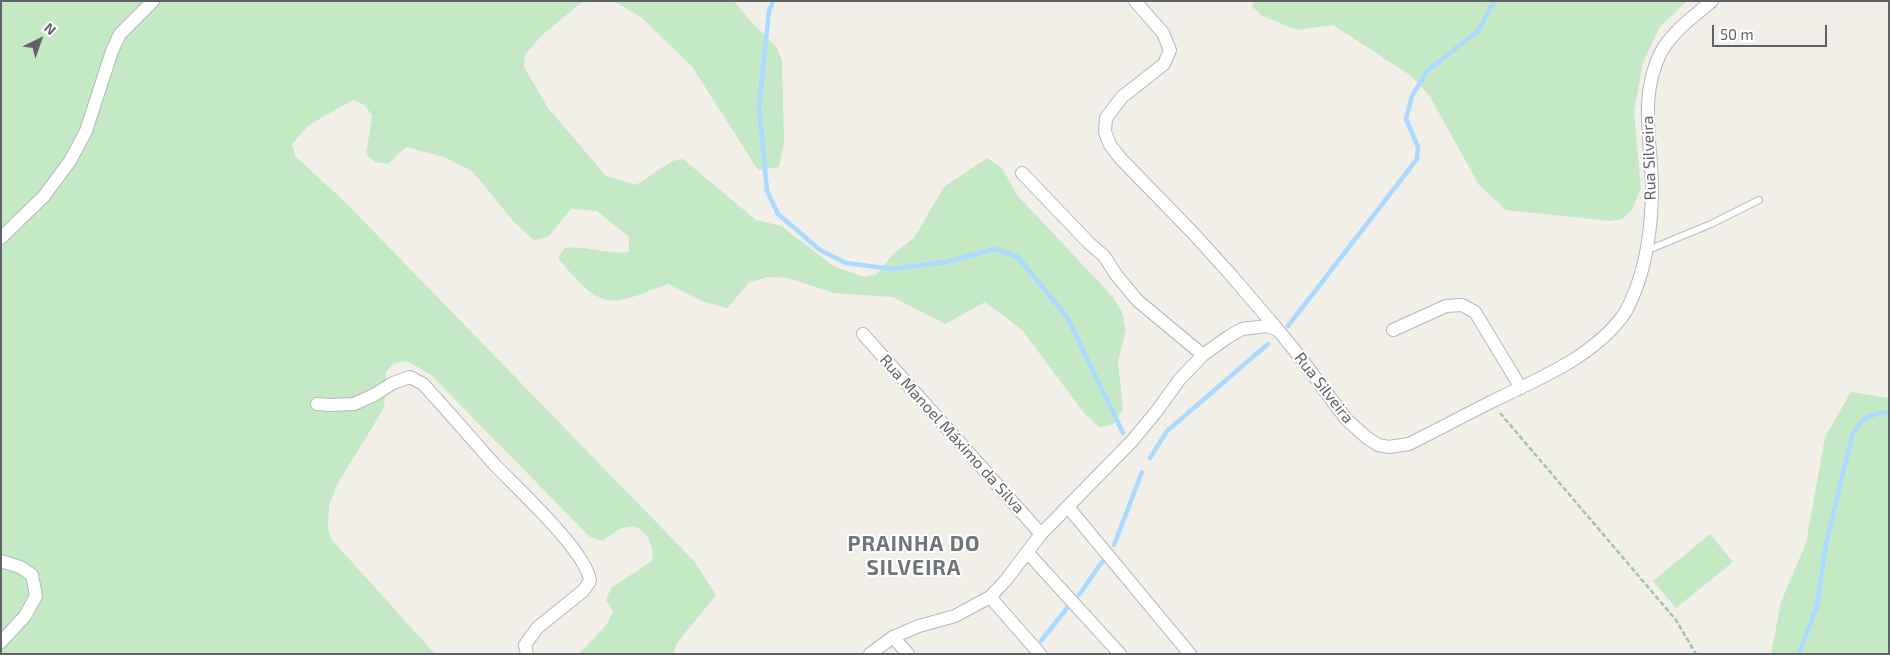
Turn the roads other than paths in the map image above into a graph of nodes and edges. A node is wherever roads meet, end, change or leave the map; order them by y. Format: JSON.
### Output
{"nodes":[{"id":1,"x":153,"y":1,"type":"edge"},
{"id":2,"x":1135,"y":1,"type":"edge"},
{"id":3,"x":1712,"y":1,"type":"edge"},
{"id":4,"x":1022,"y":173,"type":"dead end"},
{"id":5,"x":1759,"y":200,"type":"dead end"},
{"id":6,"x":1,"y":238,"type":"edge"},
{"id":7,"x":1648,"y":250,"type":"junction"},
{"id":8,"x":1278,"y":330,"type":"junction"},
{"id":9,"x":1393,"y":330,"type":"dead end"},
{"id":10,"x":863,"y":334,"type":"dead end"},
{"id":11,"x":1203,"y":356,"type":"junction"},
{"id":12,"x":1521,"y":388,"type":"junction"},
{"id":13,"x":317,"y":404,"type":"dead end"},
{"id":14,"x":1068,"y":506,"type":"junction"},
{"id":15,"x":1041,"y":534,"type":"junction"},
{"id":16,"x":1028,"y":552,"type":"junction"},
{"id":17,"x":1,"y":561,"type":"edge"},
{"id":18,"x":990,"y":597,"type":"junction"},
{"id":19,"x":893,"y":637,"type":"junction"},
{"id":20,"x":1,"y":642,"type":"edge"},
{"id":21,"x":527,"y":654,"type":"edge"},
{"id":22,"x":870,"y":654,"type":"edge"},
{"id":23,"x":908,"y":654,"type":"edge"},
{"id":24,"x":1040,"y":654,"type":"edge"},
{"id":25,"x":1120,"y":654,"type":"edge"},
{"id":26,"x":1190,"y":654,"type":"edge"}],
"edges":[{"from":1,"to":6,"type":"street"},
{"from":2,"to":8,"type":"street","name":"Rua Silveira"},
{"from":3,"to":7,"type":"street","name":"Rua Silveira"},
{"from":4,"to":11,"type":"street"},
{"from":5,"to":7,"type":"lane"},
{"from":7,"to":12,"type":"street","name":"Rua Silveira"},
{"from":8,"to":11,"type":"street"},
{"from":8,"to":12,"type":"street","name":"Rua Silveira"},
{"from":9,"to":12,"type":"street"},
{"from":10,"to":15,"type":"street","name":"Rua Manoel Máximo da Silva"},
{"from":11,"to":14,"type":"street"},
{"from":13,"to":21,"type":"street"},
{"from":14,"to":15,"type":"street"},
{"from":14,"to":26,"type":"street"},
{"from":15,"to":16,"type":"street"},
{"from":16,"to":18,"type":"street"},
{"from":16,"to":25,"type":"street"},
{"from":17,"to":20,"type":"street"},
{"from":18,"to":19,"type":"street"},
{"from":18,"to":24,"type":"street"},
{"from":19,"to":22,"type":"street"},
{"from":19,"to":23,"type":"street"}]}
